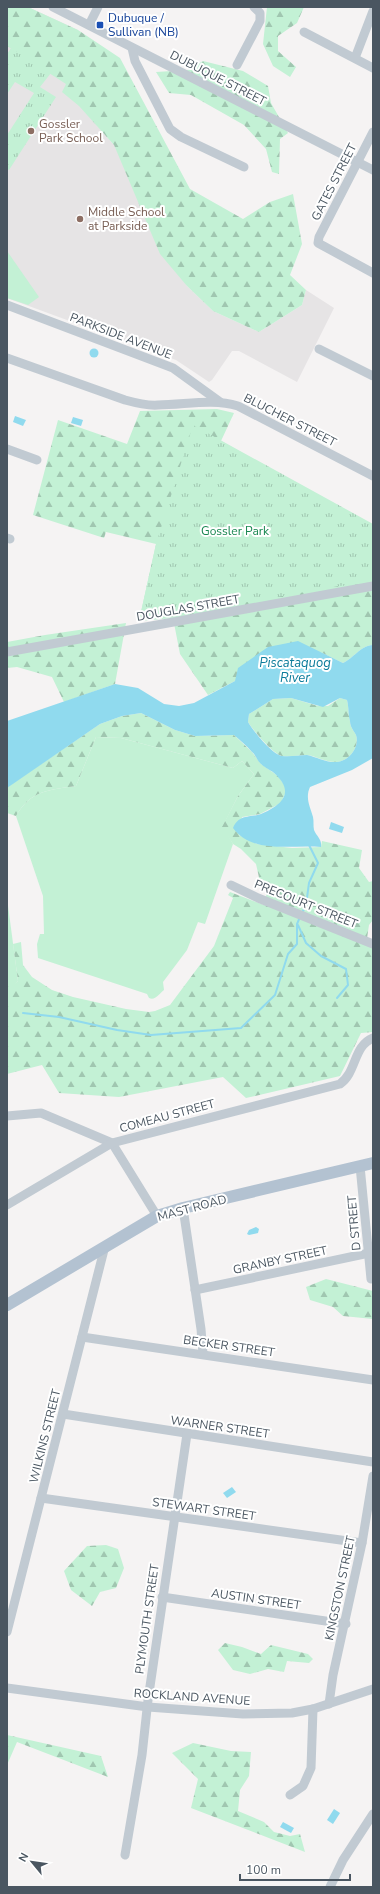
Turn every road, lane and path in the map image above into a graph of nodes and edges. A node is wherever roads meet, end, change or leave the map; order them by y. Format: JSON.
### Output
{"nodes":[{"id":1,"x":54,"y":7,"type":"edge"},
{"id":2,"x":98,"y":7,"type":"edge"},
{"id":3,"x":257,"y":10,"type":"edge"},
{"id":4,"x":373,"y":11,"type":"edge"},
{"id":5,"x":89,"y":25,"type":"junction"},
{"id":6,"x":304,"y":32,"type":"dead end"},
{"id":7,"x":132,"y":48,"type":"junction"},
{"id":8,"x":355,"y":58,"type":"junction"},
{"id":9,"x":237,"y":65,"type":"dead end"},
{"id":10,"x":373,"y":68,"type":"edge"},
{"id":11,"x":373,"y":132,"type":"edge"},
{"id":12,"x":357,"y":162,"type":"junction"},
{"id":13,"x":244,"y":167,"type":"dead end"},
{"id":14,"x":373,"y":170,"type":"edge"},
{"id":15,"x":373,"y":273,"type":"edge"},
{"id":16,"x":7,"y":306,"type":"edge"},
{"id":17,"x":319,"y":349,"type":"dead end"},
{"id":18,"x":7,"y":358,"type":"edge"},
{"id":19,"x":373,"y":376,"type":"edge"},
{"id":20,"x":220,"y":402,"type":"junction"},
{"id":21,"x":7,"y":448,"type":"edge"},
{"id":22,"x":38,"y":460,"type":"dead end"},
{"id":23,"x":373,"y":476,"type":"edge"},
{"id":24,"x":373,"y":586,"type":"edge"},
{"id":25,"x":7,"y":652,"type":"edge"},
{"id":26,"x":230,"y":885,"type":"dead end"},
{"id":27,"x":373,"y":944,"type":"edge"},
{"id":28,"x":373,"y":1038,"type":"edge"},
{"id":29,"x":7,"y":1116,"type":"edge"},
{"id":30,"x":112,"y":1143,"type":"junction"},
{"id":31,"x":373,"y":1163,"type":"edge"},
{"id":32,"x":360,"y":1166,"type":"junction"},
{"id":33,"x":7,"y":1205,"type":"edge"},
{"id":34,"x":183,"y":1208,"type":"junction"},
{"id":35,"x":157,"y":1216,"type":"junction"},
{"id":36,"x":106,"y":1246,"type":"junction"},
{"id":37,"x":369,"y":1253,"type":"junction"},
{"id":38,"x":371,"y":1278,"type":"dead end"},
{"id":39,"x":195,"y":1290,"type":"junction"},
{"id":40,"x":7,"y":1305,"type":"edge"},
{"id":41,"x":82,"y":1337,"type":"junction"},
{"id":42,"x":203,"y":1354,"type":"junction"},
{"id":43,"x":373,"y":1380,"type":"edge"},
{"id":44,"x":63,"y":1414,"type":"junction"},
{"id":45,"x":187,"y":1434,"type":"junction"},
{"id":46,"x":373,"y":1462,"type":"edge"},
{"id":47,"x":373,"y":1476,"type":"edge"},
{"id":48,"x":41,"y":1498,"type":"junction"},
{"id":49,"x":174,"y":1517,"type":"junction"},
{"id":50,"x":362,"y":1543,"type":"junction"},
{"id":51,"x":162,"y":1597,"type":"junction"},
{"id":52,"x":346,"y":1624,"type":"junction"},
{"id":53,"x":7,"y":1632,"type":"edge"},
{"id":54,"x":7,"y":1688,"type":"edge"},
{"id":55,"x":373,"y":1689,"type":"edge"},
{"id":56,"x":329,"y":1704,"type":"junction"},
{"id":57,"x":148,"y":1707,"type":"junction"},
{"id":58,"x":313,"y":1709,"type":"junction"},
{"id":59,"x":290,"y":1796,"type":"dead end"},
{"id":60,"x":373,"y":1814,"type":"edge"},
{"id":61,"x":369,"y":1828,"type":"edge"},
{"id":62,"x":125,"y":1855,"type":"dead end"},
{"id":63,"x":330,"y":1887,"type":"edge"}],
"edges":[{"from":1,"to":5,"type":"street","name":"DUBUQUE STREET"},
{"from":2,"to":5,"type":"street"},
{"from":3,"to":9,"type":"street"},
{"from":4,"to":8,"type":"street"},
{"from":5,"to":7,"type":"street","name":"DUBUQUE STREET"},
{"from":6,"to":8,"type":"street"},
{"from":7,"to":12,"type":"street","name":"DUBUQUE STREET"},
{"from":7,"to":13,"type":"street"},
{"from":8,"to":10,"type":"street"},
{"from":11,"to":12,"type":"street","name":"GATES STREET"},
{"from":12,"to":14,"type":"street","name":"DUBUQUE STREET"},
{"from":12,"to":15,"type":"street","name":"GATES STREET"},
{"from":16,"to":20,"type":"street","name":"PARKSIDE AVENUE"},
{"from":17,"to":19,"type":"street"},
{"from":18,"to":20,"type":"street","name":"BLUCHER STREET"},
{"from":20,"to":23,"type":"street","name":"BLUCHER STREET"},
{"from":21,"to":22,"type":"street"},
{"from":24,"to":25,"type":"street","name":"DOUGLAS STREET"},
{"from":26,"to":27,"type":"street","name":"PRECOURT STREET"},
{"from":28,"to":30,"type":"street","name":"COMEAU STREET"},
{"from":29,"to":30,"type":"street"},
{"from":30,"to":33,"type":"street","name":"COMEAU STREET"},
{"from":30,"to":35,"type":"street"},
{"from":31,"to":32,"type":"main road","name":"MAST ROAD"},
{"from":32,"to":34,"type":"main road","name":"MAST ROAD"},
{"from":32,"to":37,"type":"street","name":"D STREET"},
{"from":34,"to":35,"type":"main road","name":"MAST ROAD"},
{"from":34,"to":39,"type":"street"},
{"from":35,"to":36,"type":"main road","name":"MAST ROAD"},
{"from":36,"to":40,"type":"main road","name":"MAST ROAD"},
{"from":36,"to":41,"type":"street","name":"WILKINS STREET"},
{"from":37,"to":38,"type":"street","name":"D STREET"},
{"from":37,"to":39,"type":"street","name":"GRANBY STREET"},
{"from":39,"to":42,"type":"street"},
{"from":41,"to":42,"type":"street","name":"BECKER STREET"},
{"from":41,"to":44,"type":"street","name":"WILKINS STREET"},
{"from":42,"to":43,"type":"street","name":"BECKER STREET"},
{"from":44,"to":45,"type":"street","name":"WARNER STREET"},
{"from":44,"to":48,"type":"street","name":"WILKINS STREET"},
{"from":45,"to":46,"type":"street","name":"WARNER STREET"},
{"from":45,"to":49,"type":"street","name":"PLYMOUTH STREET"},
{"from":47,"to":50,"type":"street","name":"KINGSTON STREET"},
{"from":48,"to":49,"type":"street","name":"STEWART STREET"},
{"from":48,"to":53,"type":"street","name":"WILKINS STREET"},
{"from":49,"to":50,"type":"street","name":"STEWART STREET"},
{"from":49,"to":51,"type":"street","name":"PLYMOUTH STREET"},
{"from":50,"to":52,"type":"street","name":"KINGSTON STREET"},
{"from":51,"to":52,"type":"street","name":"AUSTIN STREET"},
{"from":51,"to":57,"type":"street","name":"PLYMOUTH STREET"},
{"from":52,"to":56,"type":"street","name":"KINGSTON STREET"},
{"from":54,"to":57,"type":"street","name":"ROCKLAND AVENUE"},
{"from":55,"to":56,"type":"street","name":"ROCKLAND AVENUE"},
{"from":56,"to":58,"type":"street","name":"ROCKLAND AVENUE"},
{"from":57,"to":58,"type":"street","name":"ROCKLAND AVENUE"},
{"from":57,"to":62,"type":"street","name":"PLYMOUTH STREET"},
{"from":58,"to":59,"type":"street"},
{"from":60,"to":61,"type":"street"},
{"from":61,"to":63,"type":"street"}]}
